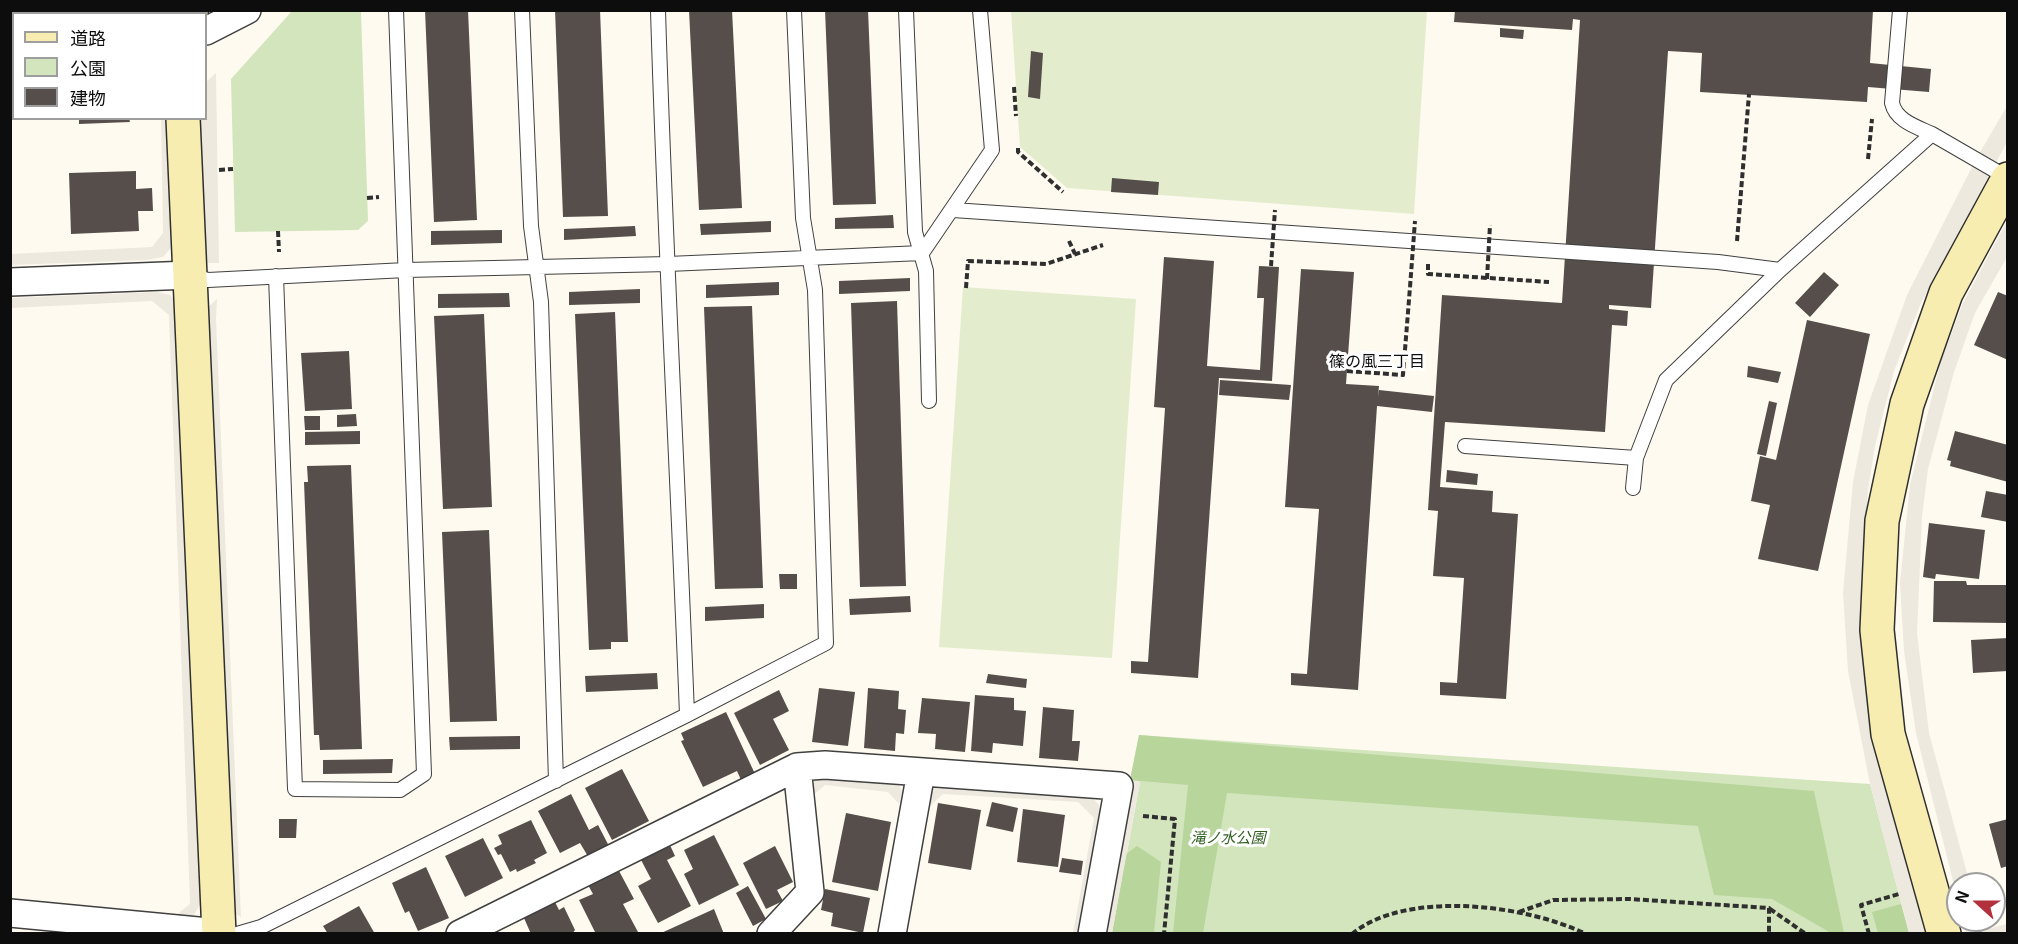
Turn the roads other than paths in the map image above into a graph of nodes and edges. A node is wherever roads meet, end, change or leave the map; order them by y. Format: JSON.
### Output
{"nodes":[{"id":1,"x":247,"y":10,"type":"edge"},
{"id":2,"x":396,"y":10,"type":"edge"},
{"id":3,"x":522,"y":10,"type":"edge"},
{"id":4,"x":658,"y":10,"type":"edge"},
{"id":5,"x":794,"y":10,"type":"edge"},
{"id":6,"x":906,"y":10,"type":"edge"},
{"id":7,"x":980,"y":10,"type":"edge"},
{"id":8,"x":1900,"y":10,"type":"edge"},
{"id":9,"x":207,"y":30,"type":"edge"},
{"id":10,"x":183,"y":120,"type":"edge"},
{"id":11,"x":1932,"y":134,"type":"junction"},
{"id":12,"x":2007,"y":179,"type":"edge"},
{"id":13,"x":953,"y":210,"type":"junction"},
{"id":14,"x":922,"y":253,"type":"junction"},
{"id":15,"x":811,"y":257,"type":"junction"},
{"id":16,"x":669,"y":264,"type":"junction"},
{"id":17,"x":536,"y":267,"type":"junction"},
{"id":18,"x":406,"y":270,"type":"junction"},
{"id":19,"x":1780,"y":270,"type":"junction"},
{"id":20,"x":190,"y":275,"type":"junction"},
{"id":21,"x":276,"y":276,"type":"junction"},
{"id":22,"x":10,"y":282,"type":"edge"},
{"id":23,"x":929,"y":401,"type":"dead end"},
{"id":24,"x":1465,"y":446,"type":"dead end"},
{"id":25,"x":1636,"y":459,"type":"junction"},
{"id":26,"x":1633,"y":488,"type":"dead end"},
{"id":27,"x":687,"y":716,"type":"junction"},
{"id":28,"x":797,"y":767,"type":"junction"},
{"id":29,"x":921,"y":772,"type":"junction"},
{"id":30,"x":556,"y":781,"type":"junction"},
{"id":31,"x":10,"y":913,"type":"edge"},
{"id":32,"x":219,"y":933,"type":"edge"},
{"id":33,"x":237,"y":933,"type":"edge"},
{"id":34,"x":460,"y":933,"type":"edge"},
{"id":35,"x":771,"y":933,"type":"edge"},
{"id":36,"x":892,"y":933,"type":"edge"},
{"id":37,"x":1092,"y":933,"type":"edge"},
{"id":38,"x":1944,"y":933,"type":"edge"}],
"edges":[{"from":1,"to":9,"type":"street"},
{"from":2,"to":18,"type":"lane"},
{"from":3,"to":17,"type":"lane"},
{"from":4,"to":16,"type":"lane"},
{"from":5,"to":15,"type":"lane"},
{"from":6,"to":14,"type":"lane"},
{"from":7,"to":13,"type":"lane"},
{"from":8,"to":11,"type":"lane"},
{"from":10,"to":20,"type":"street"},
{"from":11,"to":12,"type":"lane"},
{"from":11,"to":19,"type":"lane"},
{"from":12,"to":38,"type":"street"},
{"from":13,"to":14,"type":"lane"},
{"from":13,"to":19,"type":"lane"},
{"from":14,"to":15,"type":"lane"},
{"from":14,"to":23,"type":"lane"},
{"from":15,"to":16,"type":"lane"},
{"from":15,"to":27,"type":"lane"},
{"from":16,"to":17,"type":"lane"},
{"from":16,"to":27,"type":"lane"},
{"from":17,"to":18,"type":"lane"},
{"from":17,"to":30,"type":"lane"},
{"from":18,"to":21,"type":"lane"},
{"from":18,"to":21,"type":"lane"},
{"from":19,"to":25,"type":"lane"},
{"from":20,"to":21,"type":"lane"},
{"from":20,"to":22,"type":"street"},
{"from":20,"to":32,"type":"street"},
{"from":24,"to":25,"type":"lane"},
{"from":25,"to":26,"type":"lane"},
{"from":27,"to":30,"type":"lane"},
{"from":28,"to":29,"type":"street"},
{"from":28,"to":34,"type":"street"},
{"from":28,"to":35,"type":"street"},
{"from":29,"to":36,"type":"street"},
{"from":29,"to":37,"type":"street"},
{"from":30,"to":33,"type":"lane"},
{"from":31,"to":32,"type":"street"}]}
